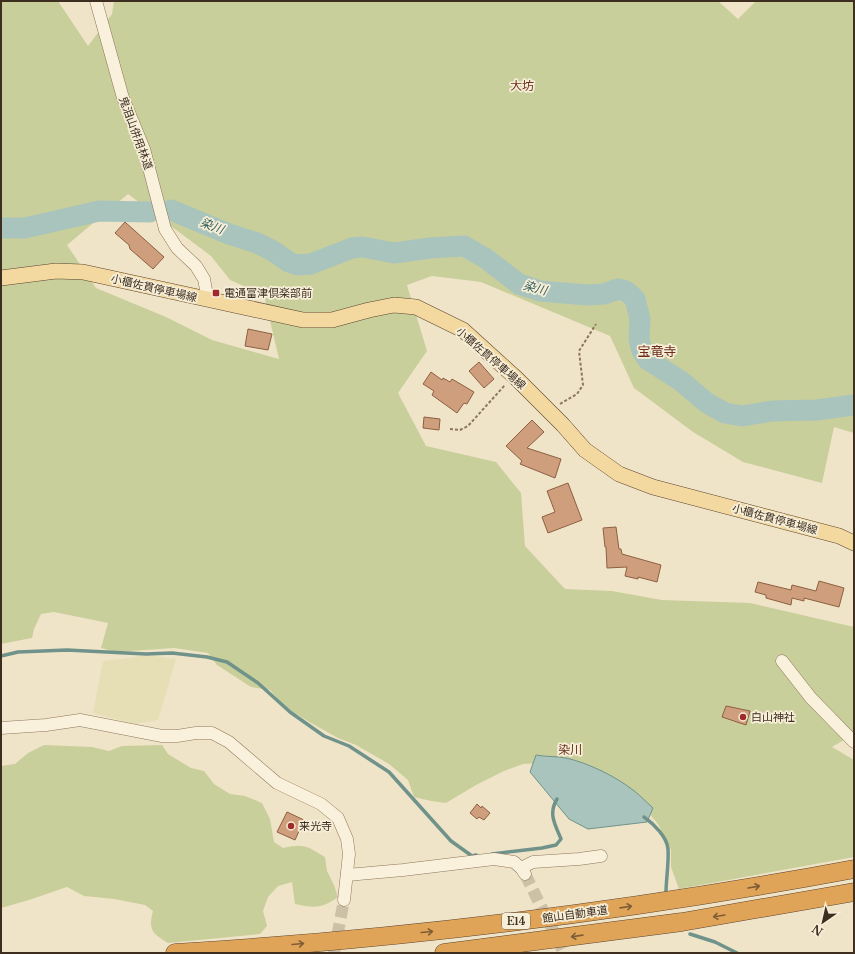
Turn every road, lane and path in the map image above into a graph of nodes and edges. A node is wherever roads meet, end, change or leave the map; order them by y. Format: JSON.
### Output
{"nodes":[{"id":1,"x":96,"y":1,"type":"edge"},
{"id":2,"x":1,"y":278,"type":"edge"},
{"id":3,"x":208,"y":300,"type":"junction"},
{"id":4,"x":596,"y":324,"type":"dead end"},
{"id":5,"x":516,"y":378,"type":"junction"},
{"id":6,"x":549,"y":411,"type":"junction"},
{"id":7,"x":450,"y":429,"type":"dead end"},
{"id":8,"x":854,"y":543,"type":"edge"},
{"id":9,"x":782,"y":660,"type":"dead end"},
{"id":10,"x":1,"y":728,"type":"edge"},
{"id":11,"x":854,"y":742,"type":"edge"},
{"id":12,"x":601,"y":856,"type":"dead end"},
{"id":13,"x":854,"y":869,"type":"edge"},
{"id":14,"x":347,"y":875,"type":"junction"},
{"id":15,"x":854,"y":892,"type":"edge"},
{"id":16,"x":344,"y":900,"type":"tunnel mouth"},
{"id":17,"x":175,"y":953,"type":"edge"},
{"id":18,"x":444,"y":953,"type":"edge"}],
"edges":[{"from":1,"to":3,"type":"street","name":"鬼泪山併用林道"},
{"from":2,"to":3,"type":"main road","name":"小櫃佐貫停車場線"},
{"from":3,"to":5,"type":"main road","name":"小櫃佐貫停車場線"},
{"from":4,"to":6,"type":"path"},
{"from":5,"to":6,"type":"main road","name":"小櫃佐貫停車場線"},
{"from":5,"to":7,"type":"path"},
{"from":6,"to":8,"type":"main road","name":"小櫃佐貫停車場線"},
{"from":9,"to":11,"type":"street"},
{"from":10,"to":14,"type":"street"},
{"from":12,"to":14,"type":"street"},
{"from":17,"to":13,"type":"highway","name":"館山自動車道","number":"E14","one_way":true},
{"from":14,"to":16,"type":"street"},
{"from":15,"to":18,"type":"highway","name":"館山自動車道","number":"E14","one_way":true}]}
